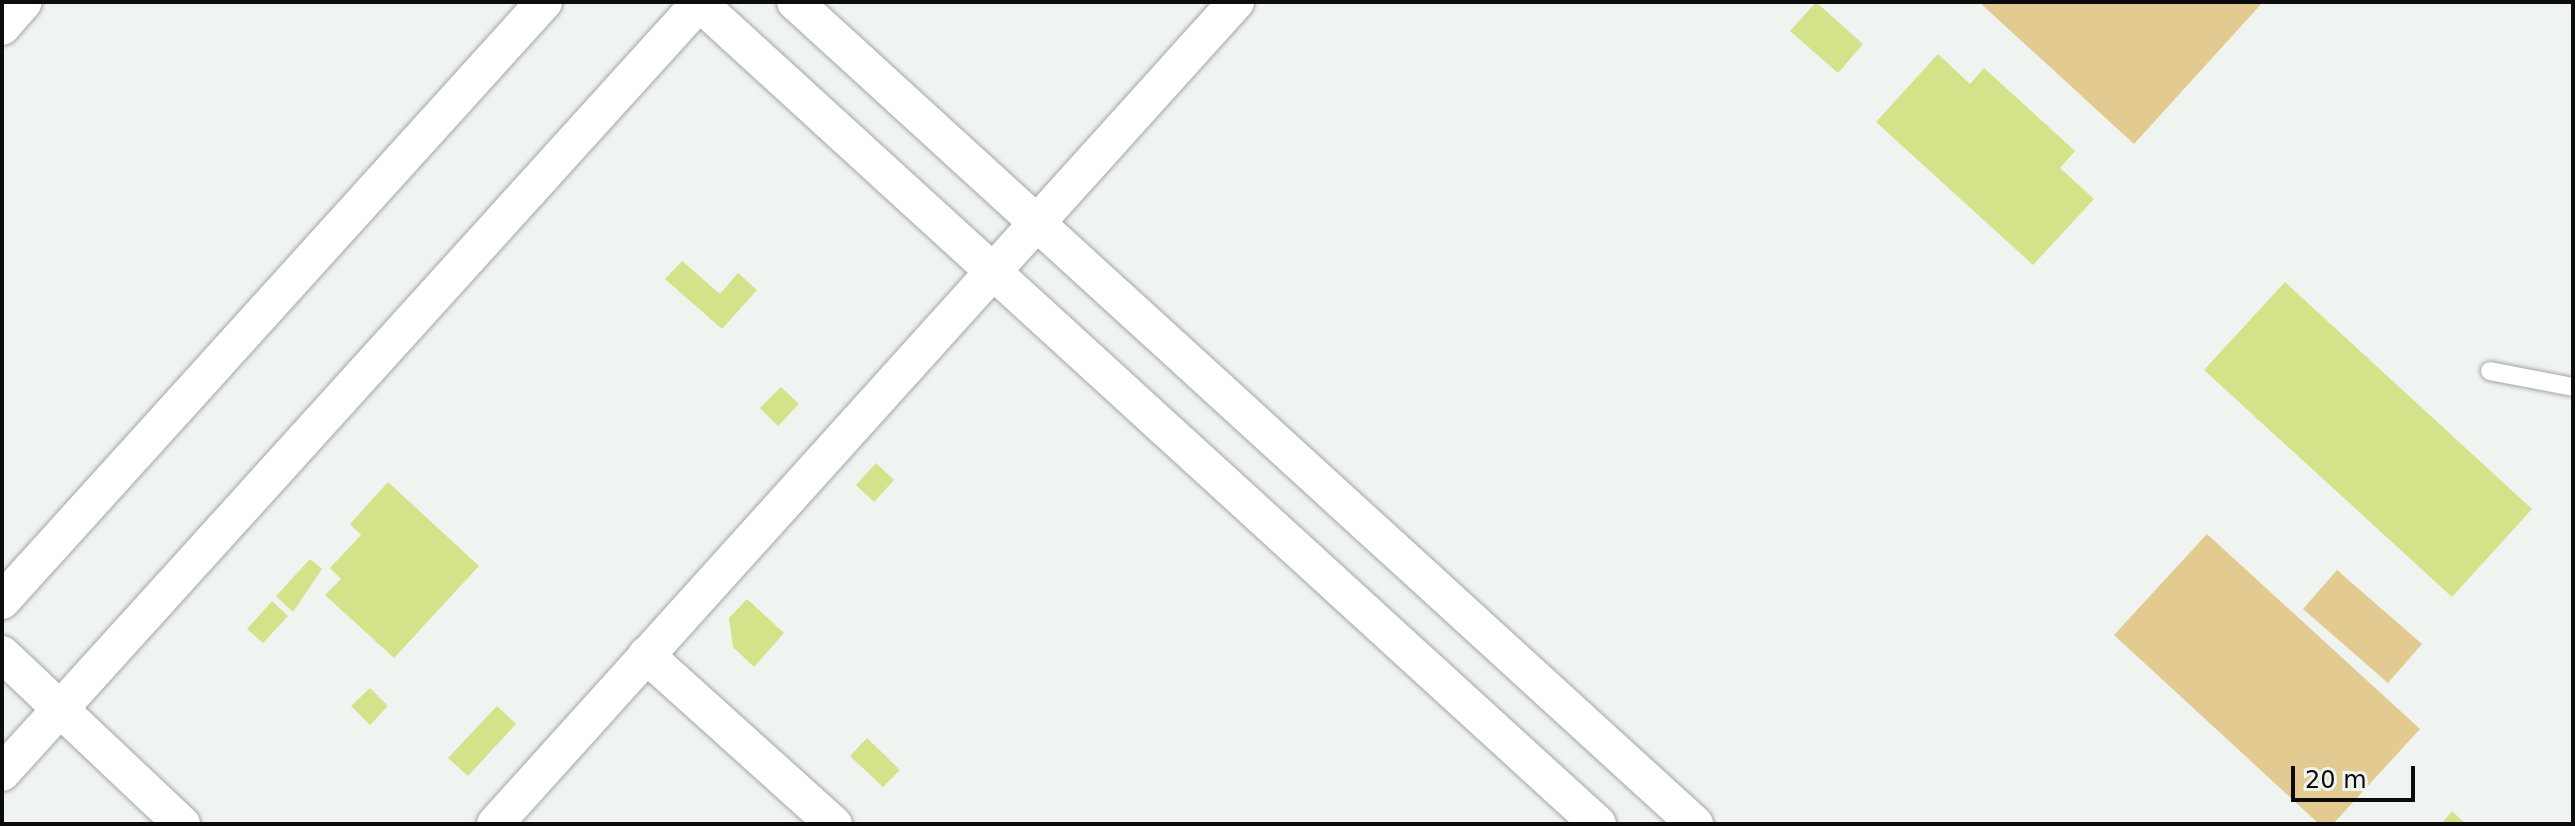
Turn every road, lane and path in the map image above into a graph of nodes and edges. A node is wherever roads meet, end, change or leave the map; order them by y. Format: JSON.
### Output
{"nodes":[{"id":1,"x":24,"y":2,"type":"edge"},
{"id":2,"x":544,"y":2,"type":"edge"},
{"id":3,"x":699,"y":2,"type":"edge"},
{"id":4,"x":795,"y":2,"type":"edge"},
{"id":5,"x":1236,"y":2,"type":"edge"},
{"id":6,"x":2,"y":27,"type":"edge"},
{"id":7,"x":1036,"y":222,"type":"junction"},
{"id":8,"x":993,"y":271,"type":"junction"},
{"id":9,"x":2490,"y":371,"type":"dead end"},
{"id":10,"x":2573,"y":387,"type":"edge"},
{"id":11,"x":2,"y":601,"type":"edge"},
{"id":12,"x":2,"y":654,"type":"edge"},
{"id":13,"x":646,"y":655,"type":"junction"},
{"id":14,"x":62,"y":709,"type":"junction"},
{"id":15,"x":2,"y":773,"type":"edge"},
{"id":16,"x":182,"y":824,"type":"edge"},
{"id":17,"x":495,"y":824,"type":"edge"},
{"id":18,"x":834,"y":824,"type":"edge"},
{"id":19,"x":1598,"y":824,"type":"edge"},
{"id":20,"x":1695,"y":824,"type":"edge"}],
"edges":[{"from":1,"to":6,"type":"street"},
{"from":2,"to":11,"type":"street"},
{"from":3,"to":8,"type":"street"},
{"from":3,"to":14,"type":"street"},
{"from":4,"to":7,"type":"street"},
{"from":5,"to":7,"type":"street"},
{"from":7,"to":8,"type":"street"},
{"from":7,"to":20,"type":"street"},
{"from":8,"to":13,"type":"street"},
{"from":8,"to":19,"type":"street"},
{"from":9,"to":10,"type":"lane"},
{"from":12,"to":14,"type":"street"},
{"from":13,"to":17,"type":"street"},
{"from":13,"to":18,"type":"street"},
{"from":14,"to":15,"type":"street"},
{"from":14,"to":16,"type":"street"}]}
